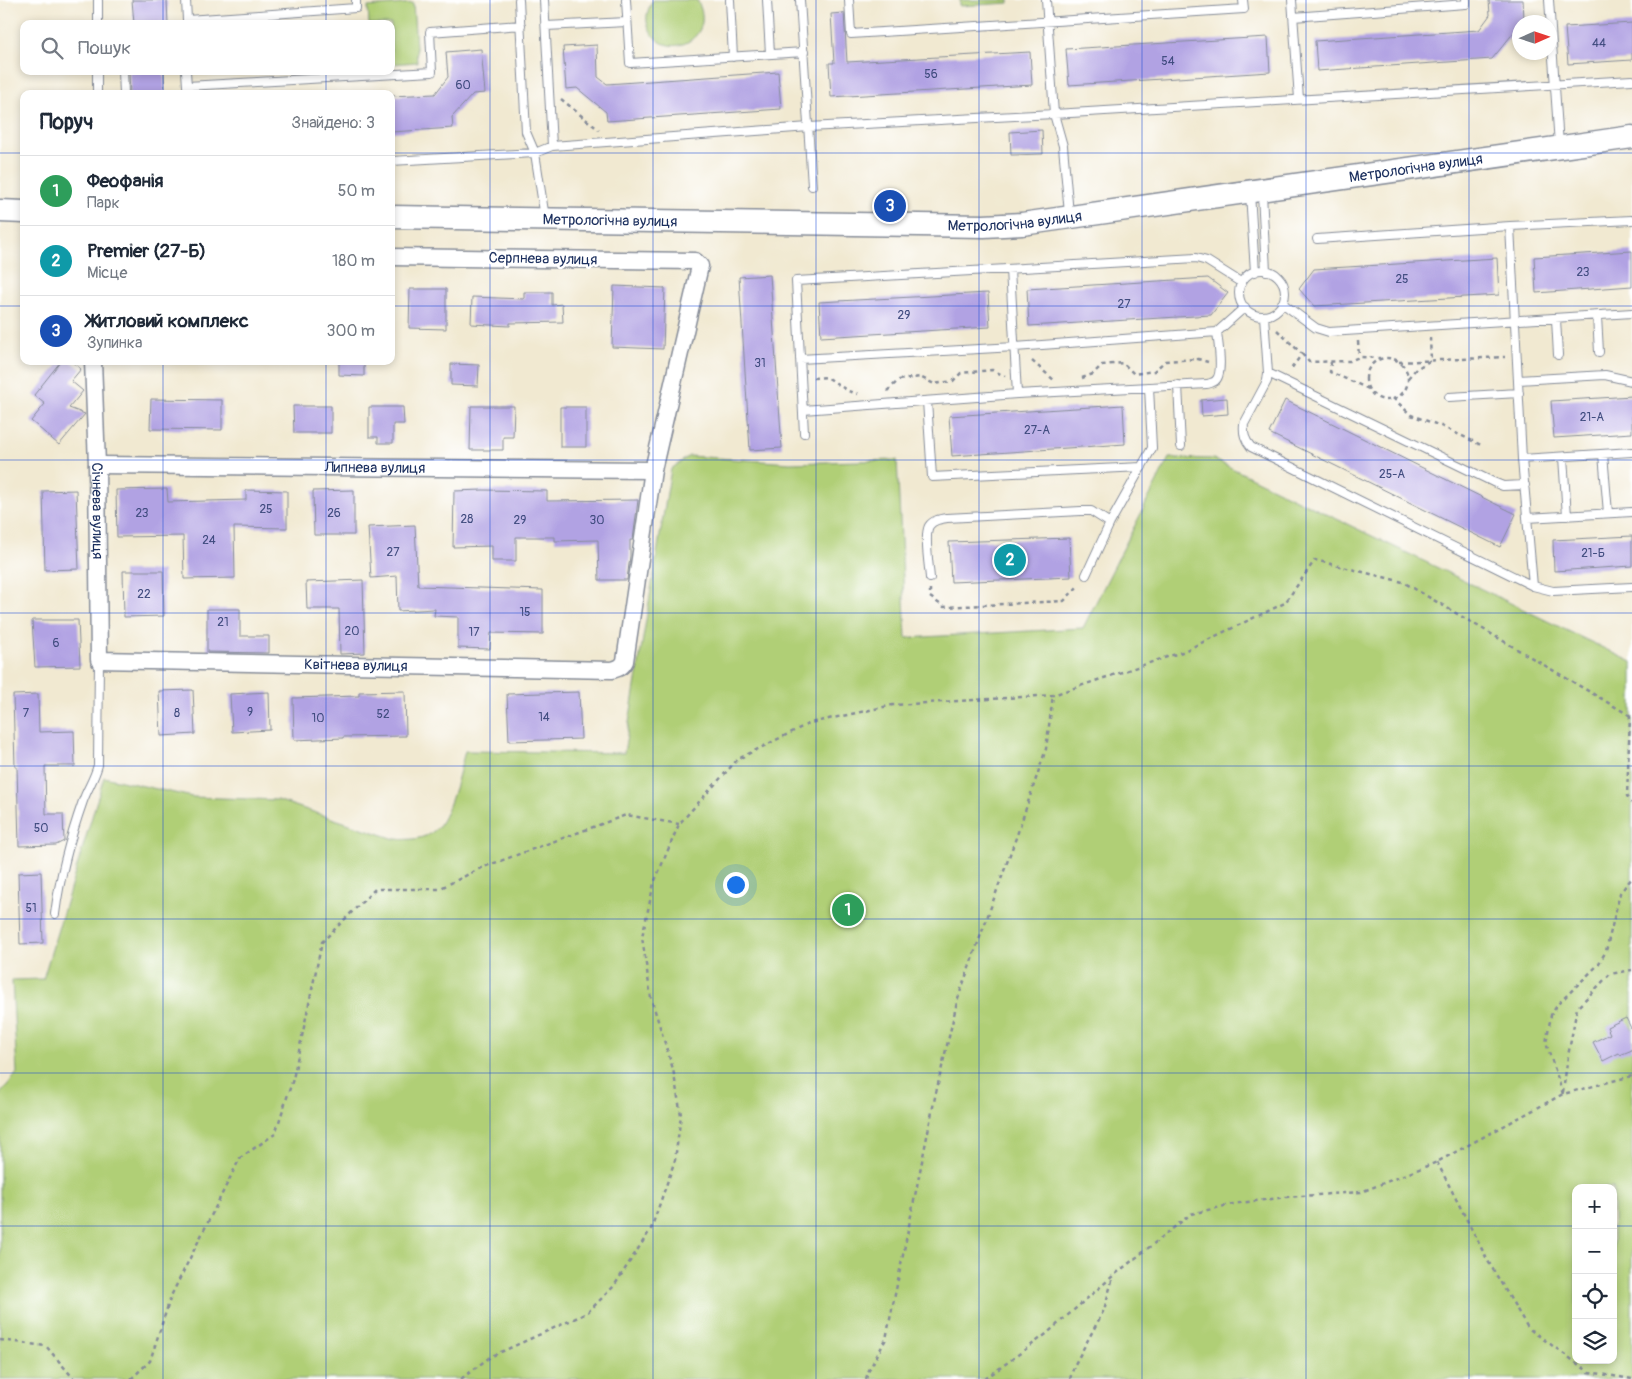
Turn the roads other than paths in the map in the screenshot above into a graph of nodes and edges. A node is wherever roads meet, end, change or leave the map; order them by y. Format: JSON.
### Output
{"nodes":[{"id":1,"x":98,"y":0,"type":"edge"},
{"id":2,"x":186,"y":0,"type":"edge"},
{"id":3,"x":356,"y":0,"type":"edge"},
{"id":4,"x":520,"y":0,"type":"edge"},
{"id":5,"x":544,"y":0,"type":"edge"},
{"id":6,"x":626,"y":0,"type":"edge"},
{"id":7,"x":730,"y":0,"type":"edge"},
{"id":8,"x":767,"y":0,"type":"edge"},
{"id":9,"x":800,"y":0,"type":"edge"},
{"id":10,"x":849,"y":0,"type":"edge"},
{"id":11,"x":1046,"y":0,"type":"edge"},
{"id":12,"x":1243,"y":0,"type":"edge"},
{"id":13,"x":1292,"y":0,"type":"edge"},
{"id":14,"x":1466,"y":0,"type":"edge"},
{"id":15,"x":1549,"y":0,"type":"edge"},
{"id":16,"x":1293,"y":17,"type":"junction"},
{"id":17,"x":98,"y":20,"type":"edge"},
{"id":18,"x":627,"y":22,"type":"junction"},
{"id":19,"x":1047,"y":22,"type":"junction"},
{"id":20,"x":521,"y":25,"type":"junction"},
{"id":21,"x":546,"y":26,"type":"junction"},
{"id":22,"x":804,"y":52,"type":"junction"},
{"id":23,"x":770,"y":54,"type":"junction"},
{"id":24,"x":733,"y":57,"type":"junction"},
{"id":25,"x":395,"y":74,"type":"edge"},
{"id":26,"x":97,"y":75,"type":"edge"},
{"id":27,"x":123,"y":75,"type":"edge"},
{"id":28,"x":186,"y":75,"type":"edge"},
{"id":29,"x":380,"y":75,"type":"edge"},
{"id":30,"x":1632,"y":80,"type":"edge"},
{"id":31,"x":1554,"y":85,"type":"junction"},
{"id":32,"x":97,"y":90,"type":"edge"},
{"id":33,"x":124,"y":90,"type":"edge"},
{"id":34,"x":1299,"y":99,"type":"junction"},
{"id":35,"x":1054,"y":114,"type":"junction"},
{"id":36,"x":809,"y":127,"type":"junction"},
{"id":37,"x":1632,"y":137,"type":"edge"},
{"id":38,"x":552,"y":146,"type":"junction"},
{"id":39,"x":1559,"y":148,"type":"junction"},
{"id":40,"x":535,"y":153,"type":"junction"},
{"id":41,"x":395,"y":161,"type":"edge"},
{"id":42,"x":812,"y":186,"type":"dead end"},
{"id":43,"x":1256,"y":192,"type":"junction"},
{"id":44,"x":0,"y":211,"type":"edge"},
{"id":45,"x":20,"y":212,"type":"edge"},
{"id":46,"x":395,"y":218,"type":"edge"},
{"id":47,"x":1069,"y":219,"type":"junction"},
{"id":48,"x":545,"y":220,"type":"junction"},
{"id":49,"x":1632,"y":220,"type":"edge"},
{"id":50,"x":1510,"y":226,"type":"junction"},
{"id":51,"x":1317,"y":239,"type":"dead end"},
{"id":52,"x":395,"y":257,"type":"edge"},
{"id":53,"x":1010,"y":269,"type":"junction"},
{"id":54,"x":1266,"y":271,"type":"junction"},
{"id":55,"x":1255,"y":272,"type":"junction"},
{"id":56,"x":1242,"y":282,"type":"junction"},
{"id":57,"x":1282,"y":303,"type":"junction"},
{"id":58,"x":1244,"y":307,"type":"junction"},
{"id":59,"x":1632,"y":313,"type":"edge"},
{"id":60,"x":1264,"y":316,"type":"junction"},
{"id":61,"x":1597,"y":316,"type":"junction"},
{"id":62,"x":1556,"y":319,"type":"junction"},
{"id":63,"x":1515,"y":322,"type":"junction"},
{"id":64,"x":1217,"y":332,"type":"junction"},
{"id":65,"x":1015,"y":347,"type":"junction"},
{"id":66,"x":1599,"y":352,"type":"dead end"},
{"id":67,"x":1558,"y":355,"type":"dead end"},
{"id":68,"x":800,"y":359,"type":"junction"},
{"id":69,"x":93,"y":365,"type":"edge"},
{"id":70,"x":1268,"y":373,"type":"junction"},
{"id":71,"x":1518,"y":380,"type":"junction"},
{"id":72,"x":1632,"y":381,"type":"edge"},
{"id":73,"x":1178,"y":385,"type":"junction"},
{"id":74,"x":1149,"y":387,"type":"junction"},
{"id":75,"x":1519,"y":393,"type":"junction"},
{"id":76,"x":1017,"y":394,"type":"junction"},
{"id":77,"x":1448,"y":397,"type":"dead end"},
{"id":78,"x":927,"y":401,"type":"junction"},
{"id":79,"x":803,"y":410,"type":"junction"},
{"id":80,"x":804,"y":433,"type":"dead end"},
{"id":81,"x":1181,"y":446,"type":"dead end"},
{"id":82,"x":1632,"y":452,"type":"edge"},
{"id":83,"x":1603,"y":454,"type":"junction"},
{"id":84,"x":1563,"y":457,"type":"junction"},
{"id":85,"x":1522,"y":459,"type":"junction"},
{"id":86,"x":96,"y":465,"type":"junction"},
{"id":87,"x":1142,"y":467,"type":"junction"},
{"id":88,"x":653,"y":470,"type":"junction"},
{"id":89,"x":1525,"y":485,"type":"junction"},
{"id":90,"x":1632,"y":512,"type":"edge"},
{"id":91,"x":1608,"y":513,"type":"junction"},
{"id":92,"x":1567,"y":516,"type":"junction"},
{"id":93,"x":1527,"y":518,"type":"junction"},
{"id":94,"x":1110,"y":523,"type":"junction"},
{"id":95,"x":1086,"y":575,"type":"road end"},
{"id":96,"x":930,"y":578,"type":"road end"},
{"id":97,"x":1533,"y":586,"type":"junction"},
{"id":98,"x":1632,"y":587,"type":"edge"},
{"id":99,"x":99,"y":660,"type":"junction"},
{"id":100,"x":55,"y":914,"type":"dead end"}],
"edges":[{"from":1,"to":17,"type":"lane"},
{"from":2,"to":3,"type":"lane"},
{"from":4,"to":20,"type":"lane"},
{"from":5,"to":21,"type":"lane"},
{"from":6,"to":18,"type":"lane"},
{"from":7,"to":24,"type":"lane"},
{"from":8,"to":23,"type":"lane"},
{"from":9,"to":22,"type":"lane"},
{"from":10,"to":19,"type":"lane"},
{"from":11,"to":19,"type":"lane"},
{"from":12,"to":19,"type":"lane"},
{"from":13,"to":16,"type":"lane"},
{"from":14,"to":16,"type":"lane"},
{"from":15,"to":31,"type":"lane"},
{"from":16,"to":34,"type":"lane"},
{"from":18,"to":21,"type":"lane"},
{"from":18,"to":24,"type":"lane"},
{"from":19,"to":35,"type":"lane"},
{"from":20,"to":25,"type":"lane"},
{"from":20,"to":40,"type":"lane"},
{"from":21,"to":38,"type":"lane"},
{"from":22,"to":23,"type":"lane"},
{"from":22,"to":36,"type":"lane"},
{"from":23,"to":24,"type":"lane"},
{"from":26,"to":32,"type":"lane"},
{"from":27,"to":33,"type":"lane"},
{"from":28,"to":29,"type":"lane"},
{"from":30,"to":31,"type":"lane"},
{"from":31,"to":34,"type":"lane"},
{"from":31,"to":39,"type":"lane"},
{"from":34,"to":35,"type":"lane"},
{"from":35,"to":36,"type":"lane"},
{"from":35,"to":47,"type":"lane"},
{"from":36,"to":38,"type":"lane"},
{"from":36,"to":42,"type":"lane"},
{"from":37,"to":39,"type":"street","name":"Метрологічна вулиця"},
{"from":38,"to":40,"type":"lane"},
{"from":39,"to":43,"type":"street","name":"Метрологічна вулиця"},
{"from":40,"to":41,"type":"lane"},
{"from":40,"to":48,"type":"lane"},
{"from":43,"to":47,"type":"street","name":"Метрологічна вулиця"},
{"from":43,"to":54,"type":"lane"},
{"from":43,"to":55,"type":"lane"},
{"from":44,"to":45,"type":"street"},
{"from":46,"to":48,"type":"street","name":"Метрологічна вулиця"},
{"from":47,"to":48,"type":"street","name":"Метрологічна вулиця"},
{"from":49,"to":50,"type":"lane"},
{"from":50,"to":51,"type":"lane"},
{"from":50,"to":63,"type":"lane"},
{"from":52,"to":88,"type":"street","name":"Серпнева вулиця"},
{"from":53,"to":56,"type":"lane"},
{"from":53,"to":65,"type":"lane"},
{"from":53,"to":68,"type":"lane"},
{"from":54,"to":55,"type":"lane"},
{"from":54,"to":57,"type":"lane"},
{"from":55,"to":56,"type":"lane"},
{"from":56,"to":58,"type":"lane"},
{"from":57,"to":60,"type":"lane"},
{"from":57,"to":63,"type":"lane"},
{"from":58,"to":60,"type":"lane"},
{"from":58,"to":64,"type":"lane"},
{"from":59,"to":61,"type":"lane"},
{"from":60,"to":70,"type":"lane"},
{"from":61,"to":62,"type":"lane"},
{"from":61,"to":66,"type":"lane"},
{"from":62,"to":63,"type":"lane"},
{"from":62,"to":67,"type":"lane"},
{"from":63,"to":71,"type":"lane"},
{"from":64,"to":65,"type":"lane"},
{"from":64,"to":73,"type":"lane"},
{"from":65,"to":68,"type":"lane"},
{"from":65,"to":76,"type":"lane"},
{"from":68,"to":79,"type":"lane"},
{"from":69,"to":86,"type":"street","name":"Січнева вулиця"},
{"from":70,"to":89,"type":"lane"},
{"from":70,"to":97,"type":"lane"},
{"from":71,"to":72,"type":"lane"},
{"from":71,"to":75,"type":"lane"},
{"from":73,"to":74,"type":"lane"},
{"from":73,"to":81,"type":"lane"},
{"from":74,"to":76,"type":"lane"},
{"from":74,"to":87,"type":"lane"},
{"from":75,"to":77,"type":"lane"},
{"from":75,"to":85,"type":"lane"},
{"from":76,"to":78,"type":"lane"},
{"from":78,"to":79,"type":"lane"},
{"from":78,"to":87,"type":"lane"},
{"from":79,"to":80,"type":"lane"},
{"from":82,"to":83,"type":"lane"},
{"from":83,"to":84,"type":"lane"},
{"from":83,"to":91,"type":"lane"},
{"from":84,"to":85,"type":"lane"},
{"from":84,"to":92,"type":"lane"},
{"from":85,"to":89,"type":"lane"},
{"from":86,"to":88,"type":"street","name":"Липнева вулиця"},
{"from":86,"to":99,"type":"street","name":"Січнева вулиця"},
{"from":87,"to":94,"type":"lane"},
{"from":88,"to":99,"type":"street","name":"Квітнева вулиця"},
{"from":89,"to":93,"type":"lane"},
{"from":90,"to":91,"type":"lane"},
{"from":91,"to":92,"type":"lane"},
{"from":92,"to":93,"type":"lane"},
{"from":93,"to":97,"type":"lane"},
{"from":94,"to":95,"type":"lane"},
{"from":94,"to":96,"type":"lane"},
{"from":97,"to":98,"type":"lane"},
{"from":99,"to":100,"type":"lane"}]}
